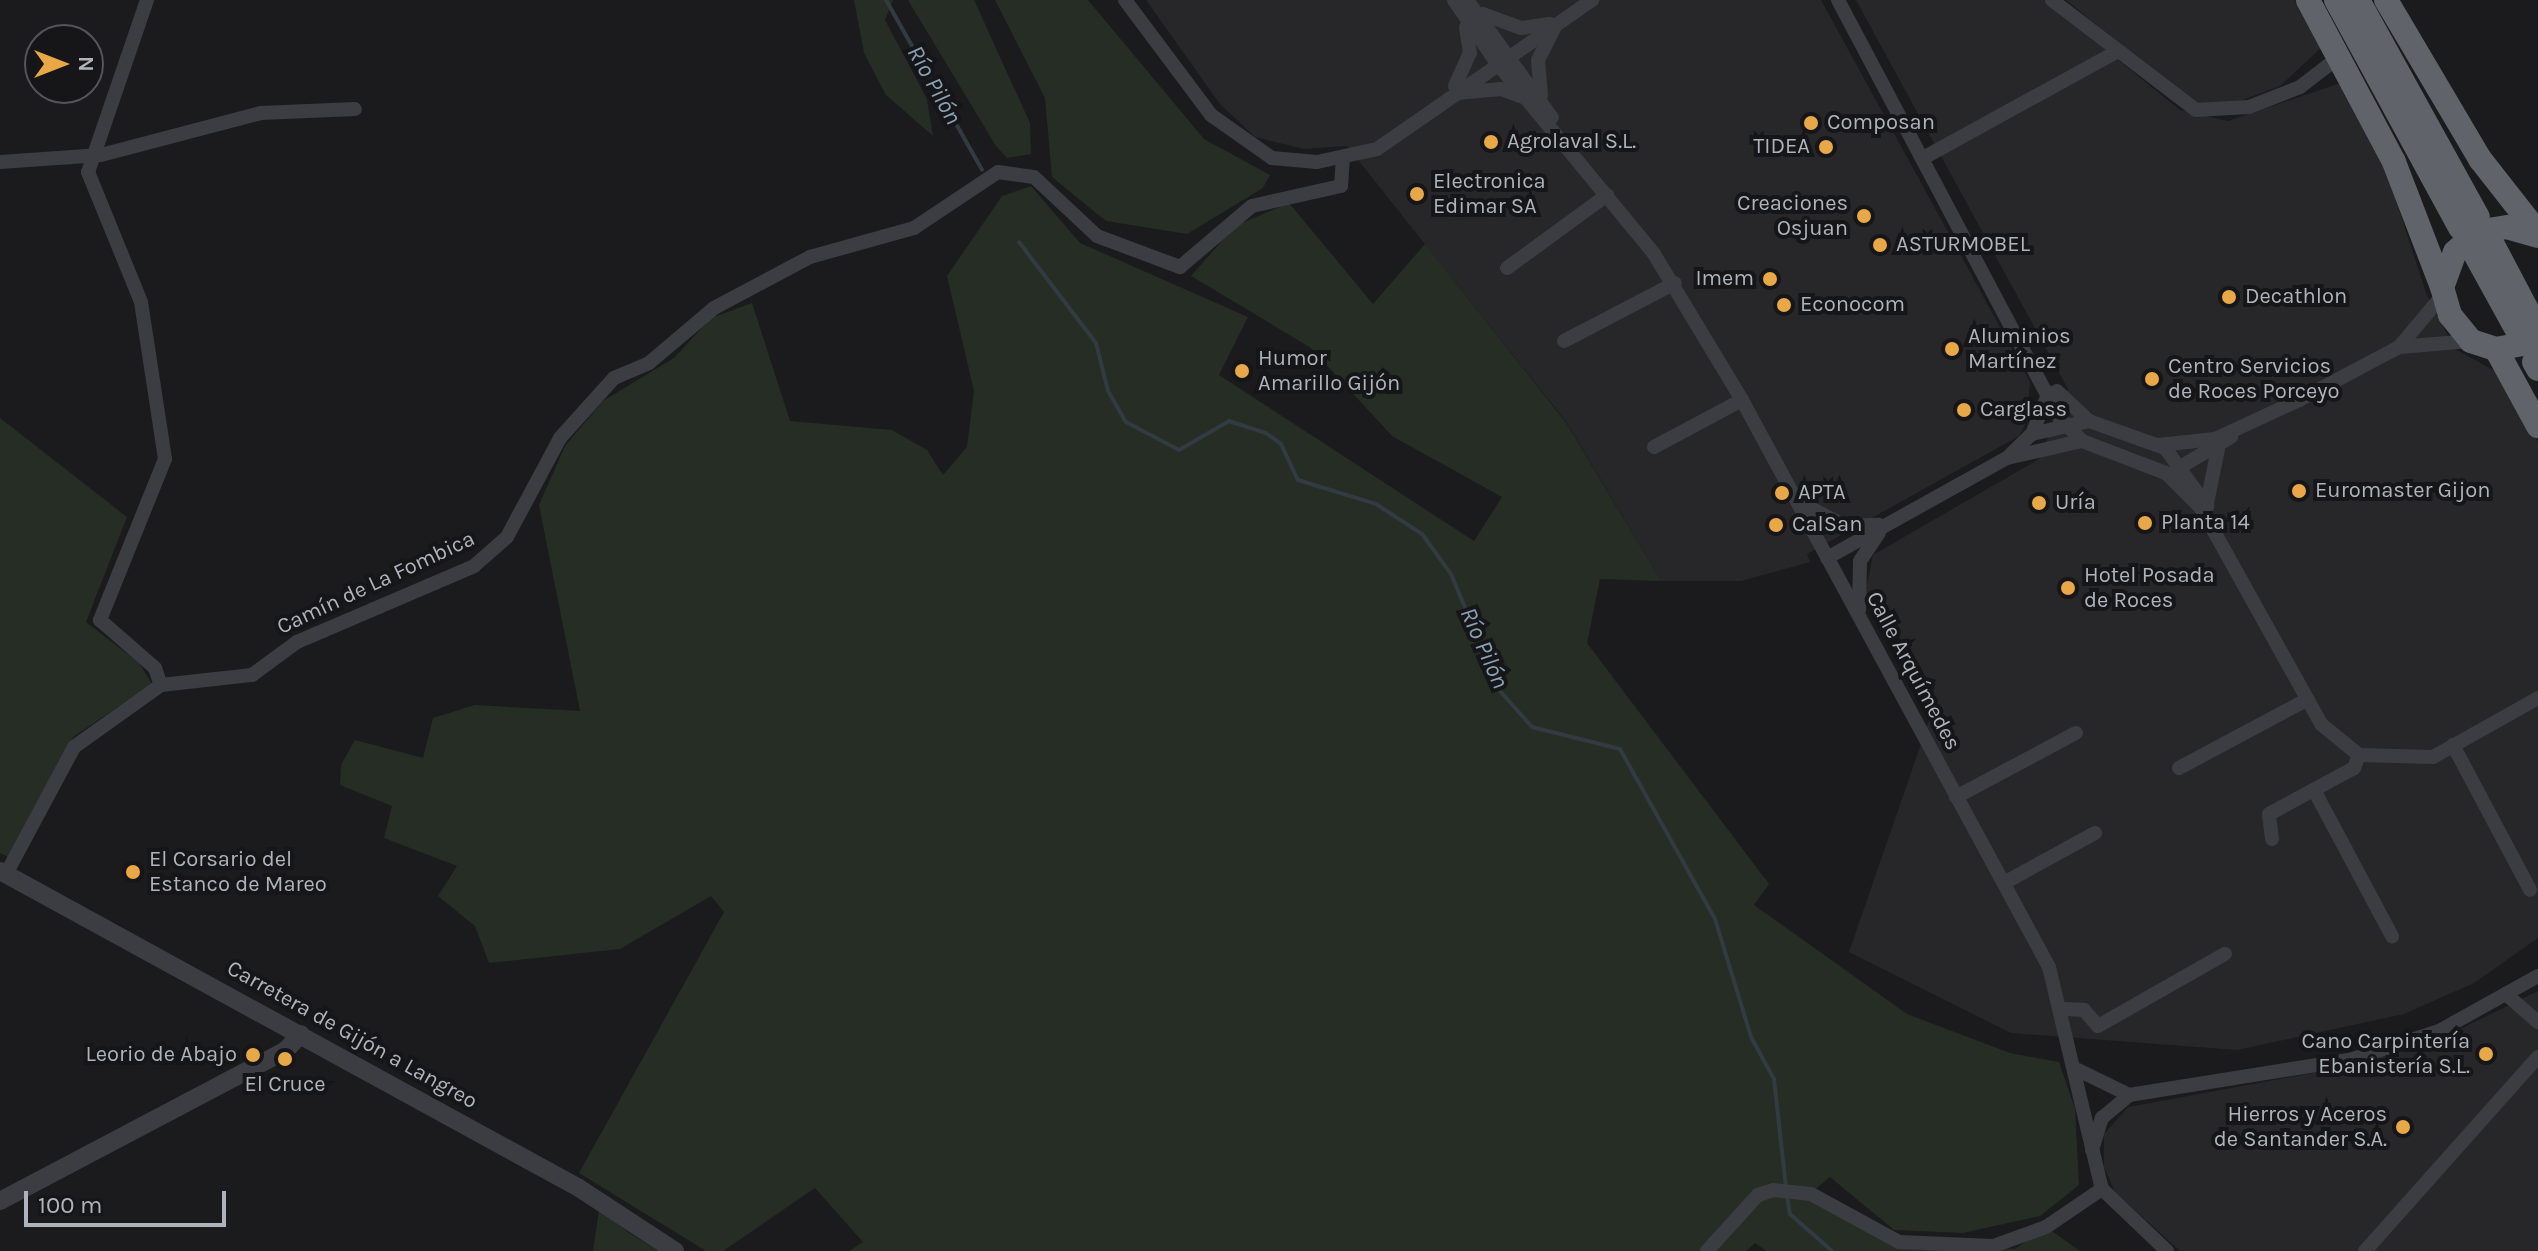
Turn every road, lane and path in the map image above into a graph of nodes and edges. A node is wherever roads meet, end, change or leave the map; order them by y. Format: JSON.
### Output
{"nodes":[{"id":1,"x":147,"y":0,"type":"edge"},
{"id":2,"x":1125,"y":0,"type":"edge"},
{"id":3,"x":1455,"y":0,"type":"edge"},
{"id":4,"x":1592,"y":0,"type":"edge"},
{"id":5,"x":1838,"y":0,"type":"edge"},
{"id":6,"x":2052,"y":0,"type":"edge"},
{"id":7,"x":2308,"y":0,"type":"edge"},
{"id":8,"x":2336,"y":0,"type":"edge"},
{"id":9,"x":2358,"y":0,"type":"edge"},
{"id":10,"x":2390,"y":2,"type":"edge"},
{"id":11,"x":1468,"y":8,"type":"edge"},
{"id":12,"x":1558,"y":22,"type":"junction"},
{"id":13,"x":2118,"y":51,"type":"junction"},
{"id":14,"x":2339,"y":57,"type":"junction"},
{"id":15,"x":1502,"y":58,"type":"junction"},
{"id":16,"x":1449,"y":95,"type":"junction"},
{"id":17,"x":1535,"y":98,"type":"junction"},
{"id":18,"x":355,"y":109,"type":"dead end"},
{"id":19,"x":1552,"y":117,"type":"junction"},
{"id":20,"x":1558,"y":133,"type":"junction"},
{"id":21,"x":88,"y":156,"type":"junction"},
{"id":22,"x":1925,"y":157,"type":"junction"},
{"id":23,"x":1343,"y":158,"type":"junction"},
{"id":24,"x":0,"y":162,"type":"edge"},
{"id":25,"x":1607,"y":195,"type":"junction"},
{"id":26,"x":2538,"y":234,"type":"edge"},
{"id":27,"x":2484,"y":249,"type":"dead end"},
{"id":28,"x":1507,"y":268,"type":"dead end"},
{"id":29,"x":1675,"y":283,"type":"junction"},
{"id":30,"x":2442,"y":291,"type":"junction"},
{"id":31,"x":1564,"y":341,"type":"dead end"},
{"id":32,"x":2471,"y":341,"type":"junction"},
{"id":33,"x":2532,"y":345,"type":"edge"},
{"id":34,"x":2399,"y":347,"type":"junction"},
{"id":35,"x":2496,"y":349,"type":"junction"},
{"id":36,"x":2051,"y":388,"type":"junction"},
{"id":37,"x":1742,"y":400,"type":"junction"},
{"id":38,"x":2089,"y":421,"type":"junction"},
{"id":39,"x":2066,"y":424,"type":"junction"},
{"id":40,"x":2538,"y":426,"type":"edge"},
{"id":41,"x":2032,"y":434,"type":"junction"},
{"id":42,"x":2082,"y":441,"type":"junction"},
{"id":43,"x":2216,"y":444,"type":"junction"},
{"id":44,"x":2158,"y":445,"type":"junction"},
{"id":45,"x":1654,"y":447,"type":"dead end"},
{"id":46,"x":2026,"y":453,"type":"junction"},
{"id":47,"x":2007,"y":458,"type":"junction"},
{"id":48,"x":2183,"y":467,"type":"junction"},
{"id":49,"x":2166,"y":473,"type":"junction"},
{"id":50,"x":2178,"y":483,"type":"junction"},
{"id":51,"x":1795,"y":499,"type":"junction"},
{"id":52,"x":2208,"y":512,"type":"junction"},
{"id":53,"x":1887,"y":524,"type":"junction"},
{"id":54,"x":1827,"y":558,"type":"junction"},
{"id":55,"x":1861,"y":622,"type":"junction"},
{"id":56,"x":161,"y":685,"type":"junction"},
{"id":57,"x":2538,"y":698,"type":"edge"},
{"id":58,"x":2308,"y":699,"type":"junction"},
{"id":59,"x":2076,"y":733,"type":"dead end"},
{"id":60,"x":2453,"y":745,"type":"junction"},
{"id":61,"x":2359,"y":755,"type":"junction"},
{"id":62,"x":2179,"y":768,"type":"dead end"},
{"id":63,"x":2314,"y":790,"type":"junction"},
{"id":64,"x":1956,"y":797,"type":"junction"},
{"id":65,"x":2095,"y":833,"type":"dead end"},
{"id":66,"x":2272,"y":839,"type":"dead end"},
{"id":67,"x":3,"y":872,"type":"edge"},
{"id":68,"x":2004,"y":883,"type":"junction"},
{"id":69,"x":2530,"y":890,"type":"dead end"},
{"id":70,"x":2392,"y":936,"type":"dead end"},
{"id":71,"x":2225,"y":954,"type":"dead end"},
{"id":72,"x":2538,"y":976,"type":"edge"},
{"id":73,"x":2508,"y":996,"type":"junction"},
{"id":74,"x":2061,"y":1009,"type":"junction"},
{"id":75,"x":2538,"y":1022,"type":"edge"},
{"id":76,"x":301,"y":1034,"type":"junction"},
{"id":77,"x":2538,"y":1057,"type":"edge"},
{"id":78,"x":2078,"y":1070,"type":"junction"},
{"id":79,"x":2129,"y":1095,"type":"junction"},
{"id":80,"x":2090,"y":1155,"type":"junction"},
{"id":81,"x":2102,"y":1189,"type":"junction"},
{"id":82,"x":0,"y":1201,"type":"edge"},
{"id":83,"x":675,"y":1251,"type":"edge"},
{"id":84,"x":1707,"y":1251,"type":"edge"},
{"id":85,"x":2167,"y":1251,"type":"edge"},
{"id":86,"x":2365,"y":1251,"type":"edge"}],
"edges":[{"from":1,"to":21,"type":"street"},
{"from":2,"to":23,"type":"street"},
{"from":3,"to":11,"type":"street","name":"Calle Arquímedes"},
{"from":3,"to":15,"type":"street","name":"Calle Arquímedes"},
{"from":4,"to":12,"type":"street"},
{"from":5,"to":22,"type":"street"},
{"from":6,"to":13,"type":"street"},
{"from":7,"to":14,"type":"highway"},
{"from":8,"to":9,"type":"highway"},
{"from":10,"to":26,"type":"highway"},
{"from":11,"to":12,"type":"street"},
{"from":11,"to":15,"type":"street","name":"Calle Arquímedes"},
{"from":11,"to":16,"type":"street"},
{"from":12,"to":15,"type":"street"},
{"from":12,"to":17,"type":"street"},
{"from":13,"to":14,"type":"street"},
{"from":13,"to":22,"type":"street"},
{"from":14,"to":30,"type":"highway"},
{"from":15,"to":16,"type":"street"},
{"from":15,"to":17,"type":"street","name":"Calle Arquímedes"},
{"from":15,"to":19,"type":"street","name":"Calle Arquímedes"},
{"from":16,"to":17,"type":"street"},
{"from":16,"to":23,"type":"street"},
{"from":17,"to":19,"type":"street","name":"Calle Arquímedes"},
{"from":17,"to":20,"type":"street","name":"Calle Arquímedes"},
{"from":18,"to":21,"type":"street"},
{"from":19,"to":20,"type":"street","name":"Calle Arquímedes"},
{"from":20,"to":25,"type":"street","name":"Calle Arquímedes"},
{"from":21,"to":24,"type":"street"},
{"from":21,"to":56,"type":"street"},
{"from":22,"to":36,"type":"street"},
{"from":23,"to":56,"type":"street","name":"Camín de La Fombica"},
{"from":25,"to":28,"type":"street"},
{"from":25,"to":29,"type":"street","name":"Calle Arquímedes"},
{"from":26,"to":30,"type":"highway"},
{"from":27,"to":33,"type":"highway"},
{"from":29,"to":31,"type":"street"},
{"from":29,"to":37,"type":"street","name":"Calle Arquímedes"},
{"from":30,"to":32,"type":"highway"},
{"from":30,"to":34,"type":"street"},
{"from":32,"to":34,"type":"street"},
{"from":32,"to":35,"type":"highway"},
{"from":33,"to":35,"type":"highway"},
{"from":34,"to":43,"type":"street"},
{"from":35,"to":40,"type":"highway"},
{"from":36,"to":38,"type":"street"},
{"from":36,"to":39,"type":"street"},
{"from":36,"to":41,"type":"street"},
{"from":37,"to":45,"type":"street"},
{"from":37,"to":51,"type":"street","name":"Calle Arquímedes"},
{"from":38,"to":39,"type":"street"},
{"from":38,"to":44,"type":"street"},
{"from":39,"to":41,"type":"street"},
{"from":39,"to":42,"type":"street"},
{"from":39,"to":46,"type":"street"},
{"from":41,"to":47,"type":"street"},
{"from":42,"to":46,"type":"street"},
{"from":42,"to":49,"type":"street"},
{"from":43,"to":44,"type":"street"},
{"from":43,"to":48,"type":"street"},
{"from":43,"to":52,"type":"street"},
{"from":44,"to":48,"type":"street"},
{"from":46,"to":47,"type":"street"},
{"from":47,"to":53,"type":"street"},
{"from":48,"to":49,"type":"street"},
{"from":48,"to":50,"type":"street"},
{"from":48,"to":52,"type":"street"},
{"from":49,"to":50,"type":"street"},
{"from":50,"to":52,"type":"street"},
{"from":51,"to":53,"type":"street"},
{"from":51,"to":54,"type":"street","name":"Calle Arquímedes"},
{"from":52,"to":58,"type":"street"},
{"from":53,"to":54,"type":"street"},
{"from":53,"to":55,"type":"street"},
{"from":54,"to":55,"type":"street","name":"Calle Arquímedes"},
{"from":55,"to":64,"type":"street","name":"Calle Arquímedes"},
{"from":56,"to":67,"type":"street"},
{"from":57,"to":60,"type":"street"},
{"from":58,"to":61,"type":"street"},
{"from":58,"to":62,"type":"street"},
{"from":59,"to":64,"type":"street"},
{"from":60,"to":61,"type":"street"},
{"from":60,"to":69,"type":"street"},
{"from":61,"to":63,"type":"street"},
{"from":63,"to":66,"type":"street"},
{"from":63,"to":70,"type":"street"},
{"from":64,"to":68,"type":"street","name":"Calle Arquímedes"},
{"from":65,"to":68,"type":"street"},
{"from":67,"to":76,"type":"street","name":"Carretera de Gijón a Langreo"},
{"from":68,"to":74,"type":"street","name":"Calle Arquímedes"},
{"from":71,"to":74,"type":"street"},
{"from":72,"to":73,"type":"street"},
{"from":73,"to":75,"type":"street"},
{"from":73,"to":79,"type":"street"},
{"from":74,"to":78,"type":"street","name":"Calle Arquímedes"},
{"from":76,"to":82,"type":"street"},
{"from":76,"to":83,"type":"street","name":"Carretera de Gijón a Langreo"},
{"from":77,"to":86,"type":"street"},
{"from":78,"to":79,"type":"street"},
{"from":78,"to":80,"type":"street","name":"Calle Arquímedes"},
{"from":79,"to":80,"type":"street"},
{"from":80,"to":81,"type":"street","name":"Calle Arquímedes"},
{"from":81,"to":84,"type":"street"},
{"from":81,"to":85,"type":"street","name":"Calle Arquímedes"}]}
